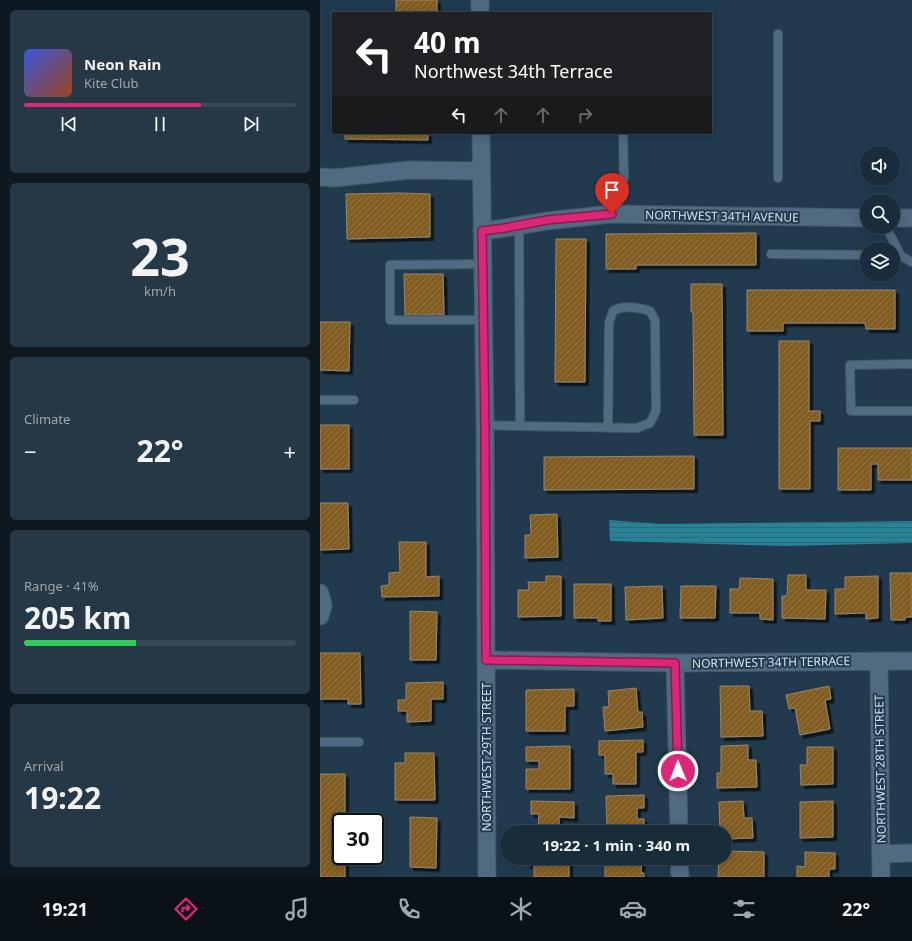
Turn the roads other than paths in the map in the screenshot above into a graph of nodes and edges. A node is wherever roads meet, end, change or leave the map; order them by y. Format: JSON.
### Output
{"nodes":[{"id":1,"x":480,"y":0,"type":"edge"},
{"id":2,"x":480,"y":12,"type":"edge"},
{"id":3,"x":778,"y":34,"type":"dead end"},
{"id":4,"x":481,"y":134,"type":"edge"},
{"id":5,"x":623,"y":134,"type":"edge"},
{"id":6,"x":481,"y":171,"type":"junction"},
{"id":7,"x":320,"y":177,"type":"edge"},
{"id":8,"x":778,"y":178,"type":"dead end"},
{"id":9,"x":624,"y":179,"type":"dead end"},
{"id":10,"x":860,"y":218,"type":"edge"},
{"id":11,"x":900,"y":218,"type":"edge"},
{"id":12,"x":912,"y":218,"type":"edge"},
{"id":13,"x":519,"y":226,"type":"junction"},
{"id":14,"x":482,"y":231,"type":"junction"},
{"id":15,"x":771,"y":254,"type":"dead end"},
{"id":16,"x":860,"y":256,"type":"edge"},
{"id":17,"x":900,"y":257,"type":"edge"},
{"id":18,"x":912,"y":262,"type":"edge"},
{"id":19,"x":483,"y":264,"type":"junction"},
{"id":20,"x":484,"y":320,"type":"junction"},
{"id":21,"x":912,"y":364,"type":"edge"},
{"id":22,"x":320,"y":400,"type":"edge"},
{"id":23,"x":354,"y":400,"type":"dead end"},
{"id":24,"x":912,"y":411,"type":"edge"},
{"id":25,"x":485,"y":425,"type":"junction"},
{"id":26,"x":520,"y":426,"type":"junction"},
{"id":27,"x":608,"y":428,"type":"junction"},
{"id":28,"x":320,"y":593,"type":"edge"},
{"id":29,"x":320,"y":616,"type":"edge"},
{"id":30,"x":486,"y":660,"type":"junction"},
{"id":31,"x":879,"y":661,"type":"junction"},
{"id":32,"x":912,"y":661,"type":"edge"},
{"id":33,"x":675,"y":663,"type":"junction"},
{"id":34,"x":320,"y":742,"type":"edge"},
{"id":35,"x":359,"y":742,"type":"dead end"},
{"id":36,"x":679,"y":825,"type":"edge"},
{"id":37,"x":912,"y":853,"type":"edge"},
{"id":38,"x":881,"y":854,"type":"junction"},
{"id":39,"x":679,"y":865,"type":"edge"},
{"id":40,"x":487,"y":877,"type":"edge"},
{"id":41,"x":680,"y":877,"type":"edge"},
{"id":42,"x":881,"y":877,"type":"edge"}],
"edges":[{"from":1,"to":2,"type":"street"},
{"from":3,"to":8,"type":"lane"},
{"from":4,"to":6,"type":"street","name":"NORTHWEST 29TH STREET"},
{"from":5,"to":9,"type":"lane"},
{"from":6,"to":7,"type":"street"},
{"from":6,"to":14,"type":"street","name":"NORTHWEST 29TH STREET"},
{"from":10,"to":13,"type":"street","name":"NORTHWEST 34TH AVENUE"},
{"from":11,"to":12,"type":"street"},
{"from":13,"to":14,"type":"street","name":"NORTHWEST 34TH AVENUE"},
{"from":13,"to":26,"type":"lane"},
{"from":14,"to":19,"type":"street","name":"NORTHWEST 29TH STREET"},
{"from":15,"to":16,"type":"lane"},
{"from":17,"to":18,"type":"lane"},
{"from":19,"to":20,"type":"street","name":"NORTHWEST 29TH STREET"},
{"from":19,"to":20,"type":"lane"},
{"from":20,"to":25,"type":"street","name":"NORTHWEST 29TH STREET"},
{"from":21,"to":24,"type":"lane"},
{"from":22,"to":23,"type":"lane"},
{"from":25,"to":26,"type":"lane"},
{"from":25,"to":30,"type":"street","name":"NORTHWEST 29TH STREET"},
{"from":26,"to":27,"type":"lane"},
{"from":27,"to":27,"type":"lane"},
{"from":28,"to":29,"type":"street"},
{"from":30,"to":33,"type":"street","name":"NORTHWEST 34TH TERRACE"},
{"from":30,"to":40,"type":"street","name":"NORTHWEST 29TH STREET"},
{"from":31,"to":32,"type":"street","name":"NORTHWEST 34TH TERRACE"},
{"from":31,"to":33,"type":"street","name":"NORTHWEST 34TH TERRACE"},
{"from":31,"to":38,"type":"street","name":"NORTHWEST 28TH STREET"},
{"from":33,"to":36,"type":"street"},
{"from":34,"to":35,"type":"lane"},
{"from":37,"to":38,"type":"street"},
{"from":38,"to":42,"type":"street","name":"NORTHWEST 28TH STREET"},
{"from":39,"to":41,"type":"street"}]}
